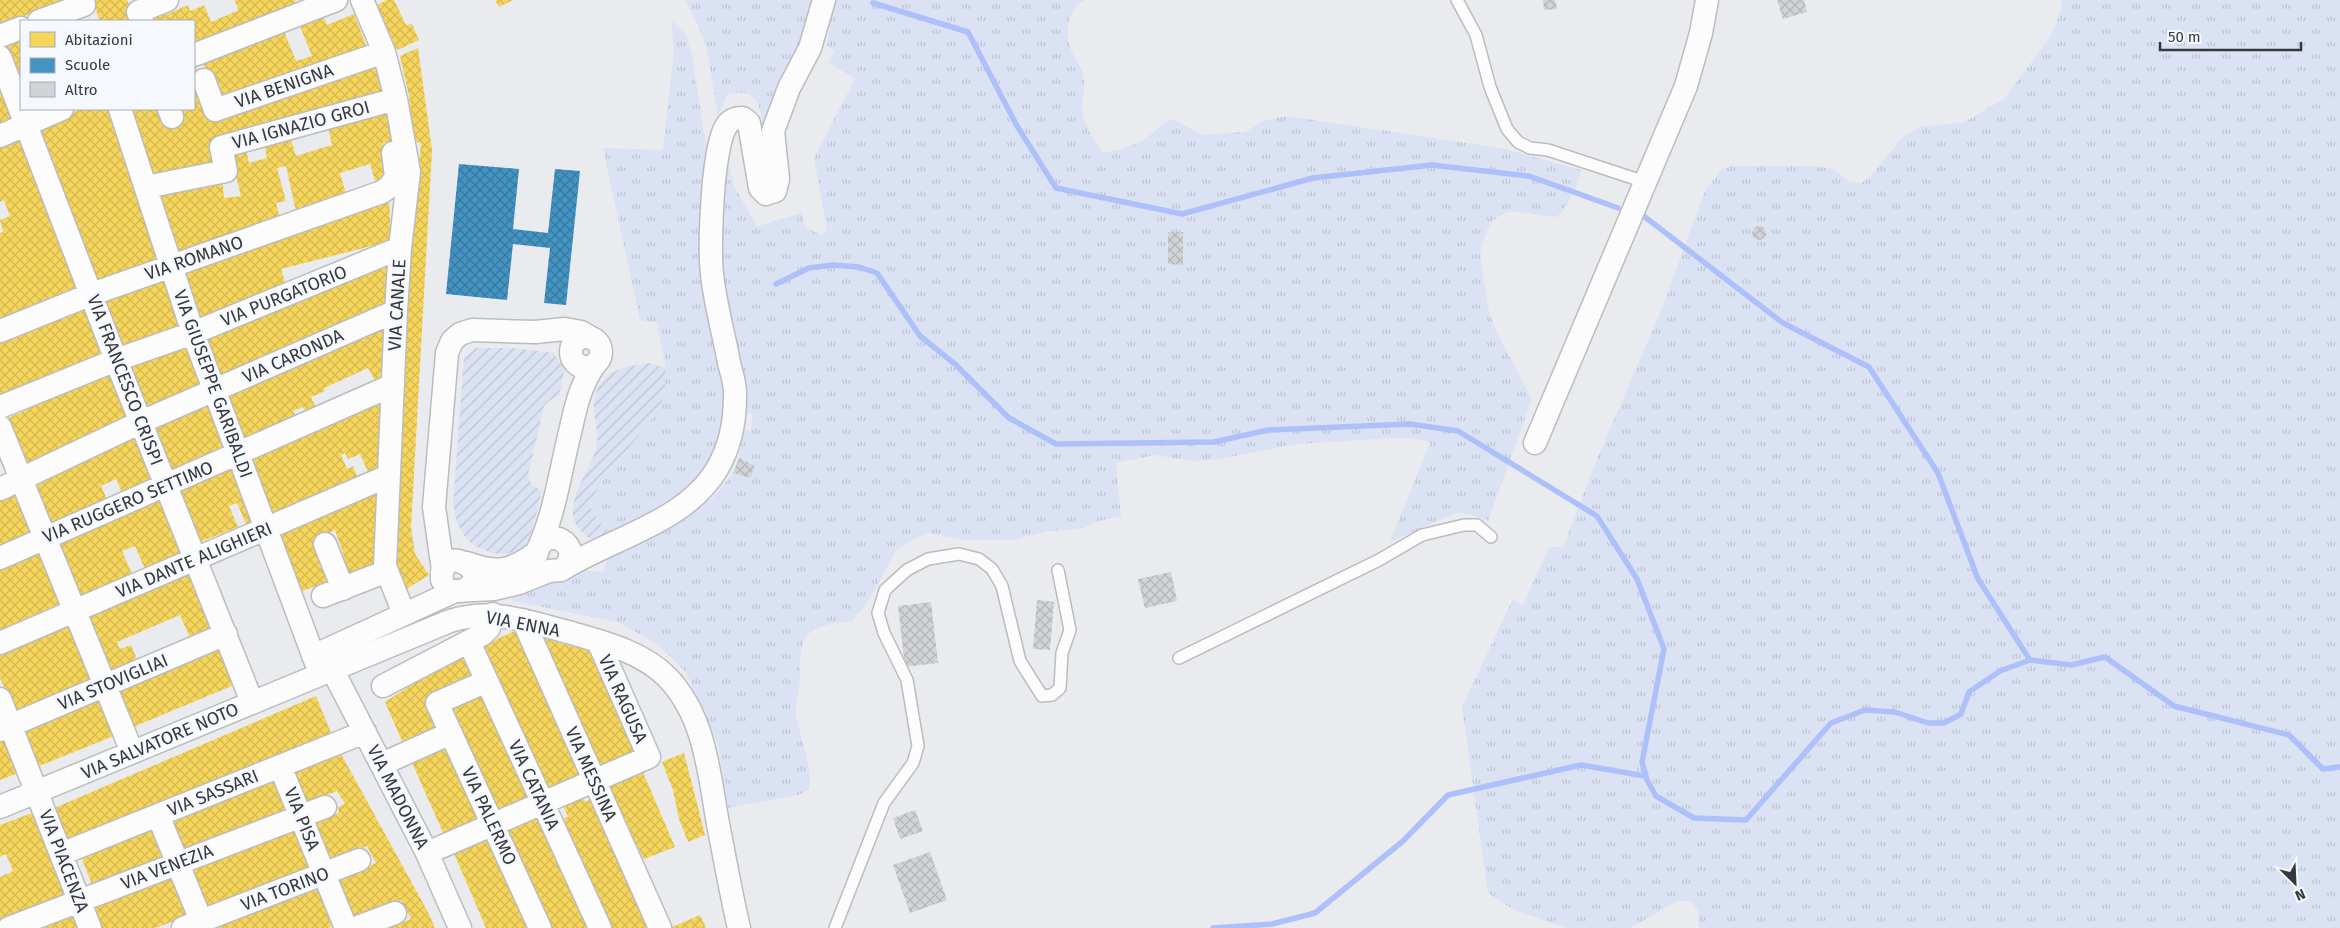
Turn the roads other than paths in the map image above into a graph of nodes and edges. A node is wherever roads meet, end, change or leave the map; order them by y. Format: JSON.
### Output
{"nodes":[{"id":1,"x":167,"y":0,"type":"edge"},
{"id":2,"x":336,"y":0,"type":"edge"},
{"id":3,"x":362,"y":0,"type":"edge"},
{"id":4,"x":824,"y":0,"type":"edge"},
{"id":5,"x":1456,"y":0,"type":"edge"},
{"id":6,"x":1707,"y":0,"type":"edge"},
{"id":7,"x":305,"y":5,"type":"edge"},
{"id":8,"x":85,"y":9,"type":"edge"},
{"id":9,"x":138,"y":11,"type":"edge"},
{"id":10,"x":43,"y":20,"type":"edge"},
{"id":11,"x":20,"y":28,"type":"edge"},
{"id":12,"x":0,"y":36,"type":"edge"},
{"id":13,"x":384,"y":52,"type":"junction"},
{"id":14,"x":195,"y":55,"type":"edge"},
{"id":15,"x":0,"y":57,"type":"edge"},
{"id":16,"x":204,"y":80,"type":"dead end"},
{"id":17,"x":396,"y":99,"type":"junction"},
{"id":18,"x":20,"y":109,"type":"edge"},
{"id":19,"x":20,"y":110,"type":"edge"},
{"id":20,"x":60,"y":110,"type":"edge"},
{"id":21,"x":120,"y":110,"type":"edge"},
{"id":22,"x":26,"y":125,"type":"junction"},
{"id":23,"x":0,"y":136,"type":"edge"},
{"id":24,"x":405,"y":143,"type":"junction"},
{"id":25,"x":1645,"y":182,"type":"junction"},
{"id":26,"x":146,"y":186,"type":"junction"},
{"id":27,"x":400,"y":248,"type":"junction"},
{"id":28,"x":170,"y":266,"type":"junction"},
{"id":29,"x":92,"y":294,"type":"junction"},
{"id":30,"x":396,"y":311,"type":"junction"},
{"id":31,"x":0,"y":331,"type":"edge"},
{"id":32,"x":535,"y":332,"type":"junction"},
{"id":33,"x":193,"y":333,"type":"junction"},
{"id":34,"x":581,"y":359,"type":"junction"},
{"id":35,"x":116,"y":360,"type":"junction"},
{"id":36,"x":393,"y":385,"type":"junction"},
{"id":37,"x":214,"y":390,"type":"junction"},
{"id":38,"x":0,"y":407,"type":"edge"},
{"id":39,"x":141,"y":422,"type":"junction"},
{"id":40,"x":0,"y":427,"type":"edge"},
{"id":41,"x":1535,"y":442,"type":"dead end"},
{"id":42,"x":238,"y":455,"type":"junction"},
{"id":43,"x":388,"y":476,"type":"junction"},
{"id":44,"x":20,"y":478,"type":"junction"},
{"id":45,"x":166,"y":486,"type":"junction"},
{"id":46,"x":0,"y":489,"type":"edge"},
{"id":47,"x":553,"y":511,"type":"junction"},
{"id":48,"x":265,"y":530,"type":"junction"},
{"id":49,"x":1491,"y":537,"type":"dead end"},
{"id":50,"x":44,"y":538,"type":"junction"},
{"id":51,"x":565,"y":543,"type":"junction"},
{"id":52,"x":325,"y":544,"type":"dead end"},
{"id":53,"x":606,"y":546,"type":"junction"},
{"id":54,"x":539,"y":548,"type":"junction"},
{"id":55,"x":0,"y":558,"type":"edge"},
{"id":56,"x":196,"y":559,"type":"junction"},
{"id":57,"x":557,"y":569,"type":"junction"},
{"id":58,"x":1058,"y":570,"type":"dead end"},
{"id":59,"x":387,"y":571,"type":"junction"},
{"id":60,"x":455,"y":575,"type":"junction"},
{"id":61,"x":74,"y":611,"type":"junction"},
{"id":62,"x":404,"y":614,"type":"junction"},
{"id":63,"x":493,"y":614,"type":"junction"},
{"id":64,"x":522,"y":620,"type":"junction"},
{"id":65,"x":226,"y":634,"type":"junction"},
{"id":66,"x":598,"y":641,"type":"junction"},
{"id":67,"x":469,"y":642,"type":"junction"},
{"id":68,"x":0,"y":643,"type":"edge"},
{"id":69,"x":1179,"y":658,"type":"dead end"},
{"id":70,"x":322,"y":666,"type":"junction"},
{"id":71,"x":487,"y":681,"type":"junction"},
{"id":72,"x":104,"y":686,"type":"junction"},
{"id":73,"x":383,"y":686,"type":"dead end"},
{"id":74,"x":0,"y":699,"type":"edge"},
{"id":75,"x":252,"y":702,"type":"junction"},
{"id":76,"x":5,"y":728,"type":"edge"},
{"id":77,"x":365,"y":732,"type":"junction"},
{"id":78,"x":451,"y":734,"type":"junction"},
{"id":79,"x":132,"y":752,"type":"junction"},
{"id":80,"x":382,"y":764,"type":"junction"},
{"id":81,"x":280,"y":766,"type":"junction"},
{"id":82,"x":594,"y":780,"type":"junction"},
{"id":83,"x":37,"y":793,"type":"junction"},
{"id":84,"x":542,"y":803,"type":"junction"},
{"id":85,"x":0,"y":807,"type":"edge"},
{"id":86,"x":325,"y":807,"type":"dead end"},
{"id":87,"x":158,"y":815,"type":"junction"},
{"id":88,"x":300,"y":816,"type":"junction"},
{"id":89,"x":493,"y":825,"type":"junction"},
{"id":90,"x":427,"y":853,"type":"junction"},
{"id":91,"x":61,"y":854,"type":"junction"},
{"id":92,"x":359,"y":860,"type":"dead end"},
{"id":93,"x":178,"y":863,"type":"junction"},
{"id":94,"x":324,"y":874,"type":"junction"},
{"id":95,"x":79,"y":901,"type":"junction"},
{"id":96,"x":395,"y":913,"type":"dead end"},
{"id":97,"x":196,"y":926,"type":"edge"},
{"id":98,"x":9,"y":928,"type":"edge"},
{"id":99,"x":90,"y":928,"type":"edge"},
{"id":100,"x":346,"y":928,"type":"edge"},
{"id":101,"x":354,"y":928,"type":"edge"},
{"id":102,"x":460,"y":928,"type":"edge"},
{"id":103,"x":540,"y":928,"type":"edge"},
{"id":104,"x":600,"y":928,"type":"edge"},
{"id":105,"x":660,"y":928,"type":"edge"},
{"id":106,"x":739,"y":928,"type":"edge"},
{"id":107,"x":835,"y":928,"type":"edge"}],
"edges":[{"from":1,"to":9,"type":"street"},
{"from":2,"to":7,"type":"street"},
{"from":3,"to":13,"type":"street","name":"VIA CANALE"},
{"from":4,"to":53,"type":"street"},
{"from":5,"to":25,"type":"lane"},
{"from":6,"to":25,"type":"street"},
{"from":7,"to":14,"type":"street"},
{"from":8,"to":10,"type":"street"},
{"from":11,"to":12,"type":"street"},
{"from":13,"to":16,"type":"street","name":"VIA BENIGNA"},
{"from":13,"to":17,"type":"street","name":"VIA CANALE"},
{"from":15,"to":18,"type":"street","name":"VIA FRANCESCO CRISPI"},
{"from":17,"to":24,"type":"street","name":"VIA CANALE"},
{"from":17,"to":26,"type":"street","name":"VIA IGNAZIO GROI"},
{"from":19,"to":22,"type":"street","name":"VIA FRANCESCO CRISPI"},
{"from":20,"to":22,"type":"street"},
{"from":21,"to":26,"type":"street","name":"VIA GIUSEPPE GARIBALDI"},
{"from":22,"to":23,"type":"street"},
{"from":22,"to":29,"type":"street","name":"VIA FRANCESCO CRISPI"},
{"from":24,"to":27,"type":"street","name":"VIA CANALE"},
{"from":24,"to":28,"type":"street","name":"VIA ROMANO"},
{"from":25,"to":41,"type":"street"},
{"from":26,"to":28,"type":"street","name":"VIA GIUSEPPE GARIBALDI"},
{"from":27,"to":30,"type":"street","name":"VIA CANALE"},
{"from":27,"to":33,"type":"street","name":"VIA PURGATORIO"},
{"from":28,"to":29,"type":"street","name":"VIA ROMANO"},
{"from":28,"to":33,"type":"street","name":"VIA GIUSEPPE GARIBALDI"},
{"from":29,"to":31,"type":"street","name":"VIA ROMANO"},
{"from":29,"to":35,"type":"street","name":"VIA FRANCESCO CRISPI"},
{"from":30,"to":36,"type":"street","name":"VIA CANALE"},
{"from":30,"to":37,"type":"street","name":"VIA CARONDA"},
{"from":32,"to":34,"type":"street"},
{"from":32,"to":34,"type":"street"},
{"from":32,"to":60,"type":"street"},
{"from":33,"to":35,"type":"street","name":"VIA PURGATORIO"},
{"from":33,"to":37,"type":"street","name":"VIA GIUSEPPE GARIBALDI"},
{"from":34,"to":47,"type":"street"},
{"from":35,"to":38,"type":"street","name":"VIA PURGATORIO"},
{"from":35,"to":39,"type":"street","name":"VIA FRANCESCO CRISPI"},
{"from":36,"to":42,"type":"street","name":"VIA RUGGERO SETTIMO"},
{"from":36,"to":43,"type":"street","name":"VIA CANALE"},
{"from":37,"to":39,"type":"street","name":"VIA CARONDA"},
{"from":37,"to":42,"type":"street","name":"VIA GIUSEPPE GARIBALDI"},
{"from":39,"to":44,"type":"street","name":"VIA CARONDA"},
{"from":39,"to":45,"type":"street","name":"VIA FRANCESCO CRISPI"},
{"from":40,"to":44,"type":"street"},
{"from":42,"to":45,"type":"street","name":"VIA RUGGERO SETTIMO"},
{"from":42,"to":48,"type":"street","name":"VIA GIUSEPPE GARIBALDI"},
{"from":43,"to":48,"type":"street","name":"VIA DANTE ALIGHIERI"},
{"from":43,"to":59,"type":"street","name":"VIA CANALE"},
{"from":44,"to":46,"type":"street","name":"VIA CARONDA"},
{"from":44,"to":50,"type":"street"},
{"from":45,"to":50,"type":"street","name":"VIA RUGGERO SETTIMO"},
{"from":45,"to":56,"type":"street","name":"VIA FRANCESCO CRISPI"},
{"from":47,"to":51,"type":"street"},
{"from":47,"to":54,"type":"street"},
{"from":48,"to":56,"type":"street","name":"VIA DANTE ALIGHIERI"},
{"from":48,"to":70,"type":"street","name":"VIA GIUSEPPE GARIBALDI"},
{"from":49,"to":69,"type":"lane"},
{"from":50,"to":55,"type":"street","name":"VIA RUGGERO SETTIMO"},
{"from":50,"to":61,"type":"street"},
{"from":51,"to":53,"type":"street"},
{"from":51,"to":54,"type":"street"},
{"from":51,"to":57,"type":"street"},
{"from":52,"to":59,"type":"street"},
{"from":53,"to":57,"type":"street"},
{"from":54,"to":57,"type":"street"},
{"from":54,"to":60,"type":"street"},
{"from":56,"to":61,"type":"street","name":"VIA DANTE ALIGHIERI"},
{"from":56,"to":65,"type":"street","name":"VIA FRANCESCO CRISPI"},
{"from":57,"to":60,"type":"street"},
{"from":58,"to":107,"type":"lane"},
{"from":59,"to":62,"type":"street","name":"VIA CANALE"},
{"from":60,"to":62,"type":"street"},
{"from":61,"to":68,"type":"street","name":"VIA DANTE ALIGHIERI"},
{"from":61,"to":72,"type":"street"},
{"from":62,"to":70,"type":"street"},
{"from":63,"to":64,"type":"street","name":"VIA ENNA"},
{"from":63,"to":67,"type":"street"},
{"from":63,"to":70,"type":"street","name":"VIA ENNA"},
{"from":64,"to":66,"type":"street","name":"VIA ENNA"},
{"from":64,"to":82,"type":"street","name":"VIA MESSINA"},
{"from":65,"to":72,"type":"street","name":"VIA STOVIGLIAI"},
{"from":65,"to":75,"type":"street","name":"VIA FRANCESCO CRISPI"},
{"from":66,"to":82,"type":"street","name":"VIA RAGUSA"},
{"from":66,"to":106,"type":"street","name":"VIA ENNA"},
{"from":67,"to":71,"type":"street","name":"VIA CATANIA"},
{"from":67,"to":73,"type":"street"},
{"from":70,"to":75,"type":"street","name":"VIA SALVATORE NOTO"},
{"from":70,"to":77,"type":"street","name":"VIA MADONNA"},
{"from":71,"to":78,"type":"street","name":"VIA PALERMO"},
{"from":71,"to":84,"type":"street","name":"VIA CATANIA"},
{"from":72,"to":76,"type":"street","name":"VIA STOVIGLIAI"},
{"from":72,"to":79,"type":"street"},
{"from":74,"to":76,"type":"street","name":"VIA PIACENZA"},
{"from":75,"to":79,"type":"street","name":"VIA SALVATORE NOTO"},
{"from":76,"to":83,"type":"street","name":"VIA PIACENZA"},
{"from":77,"to":80,"type":"street","name":"VIA MADONNA"},
{"from":77,"to":81,"type":"street","name":"VIA SASSARI"},
{"from":78,"to":80,"type":"street"},
{"from":78,"to":89,"type":"street","name":"VIA PALERMO"},
{"from":79,"to":83,"type":"street","name":"VIA SALVATORE NOTO"},
{"from":80,"to":90,"type":"street","name":"VIA MADONNA"},
{"from":81,"to":87,"type":"street","name":"VIA SASSARI"},
{"from":81,"to":88,"type":"street","name":"VIA PISA"},
{"from":82,"to":84,"type":"street"},
{"from":82,"to":105,"type":"street","name":"VIA MESSINA"},
{"from":83,"to":85,"type":"street","name":"VIA SALVATORE NOTO"},
{"from":83,"to":91,"type":"street","name":"VIA PIACENZA"},
{"from":84,"to":89,"type":"street"},
{"from":84,"to":104,"type":"street","name":"VIA CATANIA"},
{"from":86,"to":88,"type":"street","name":"VIA VENEZIA"},
{"from":87,"to":91,"type":"street","name":"VIA SASSARI"},
{"from":87,"to":93,"type":"street"},
{"from":88,"to":93,"type":"street","name":"VIA VENEZIA"},
{"from":88,"to":94,"type":"street","name":"VIA PISA"},
{"from":89,"to":90,"type":"street"},
{"from":89,"to":103,"type":"street","name":"VIA PALERMO"},
{"from":90,"to":102,"type":"street","name":"VIA MADONNA"},
{"from":91,"to":95,"type":"street","name":"VIA PIACENZA"},
{"from":92,"to":94,"type":"street","name":"VIA TORINO"},
{"from":93,"to":95,"type":"street","name":"VIA VENEZIA"},
{"from":93,"to":97,"type":"street"},
{"from":94,"to":97,"type":"street","name":"VIA TORINO"},
{"from":94,"to":100,"type":"street","name":"VIA PISA"},
{"from":95,"to":98,"type":"street","name":"VIA VENEZIA"},
{"from":95,"to":99,"type":"street","name":"VIA PIACENZA"},
{"from":96,"to":101,"type":"street"}]}
